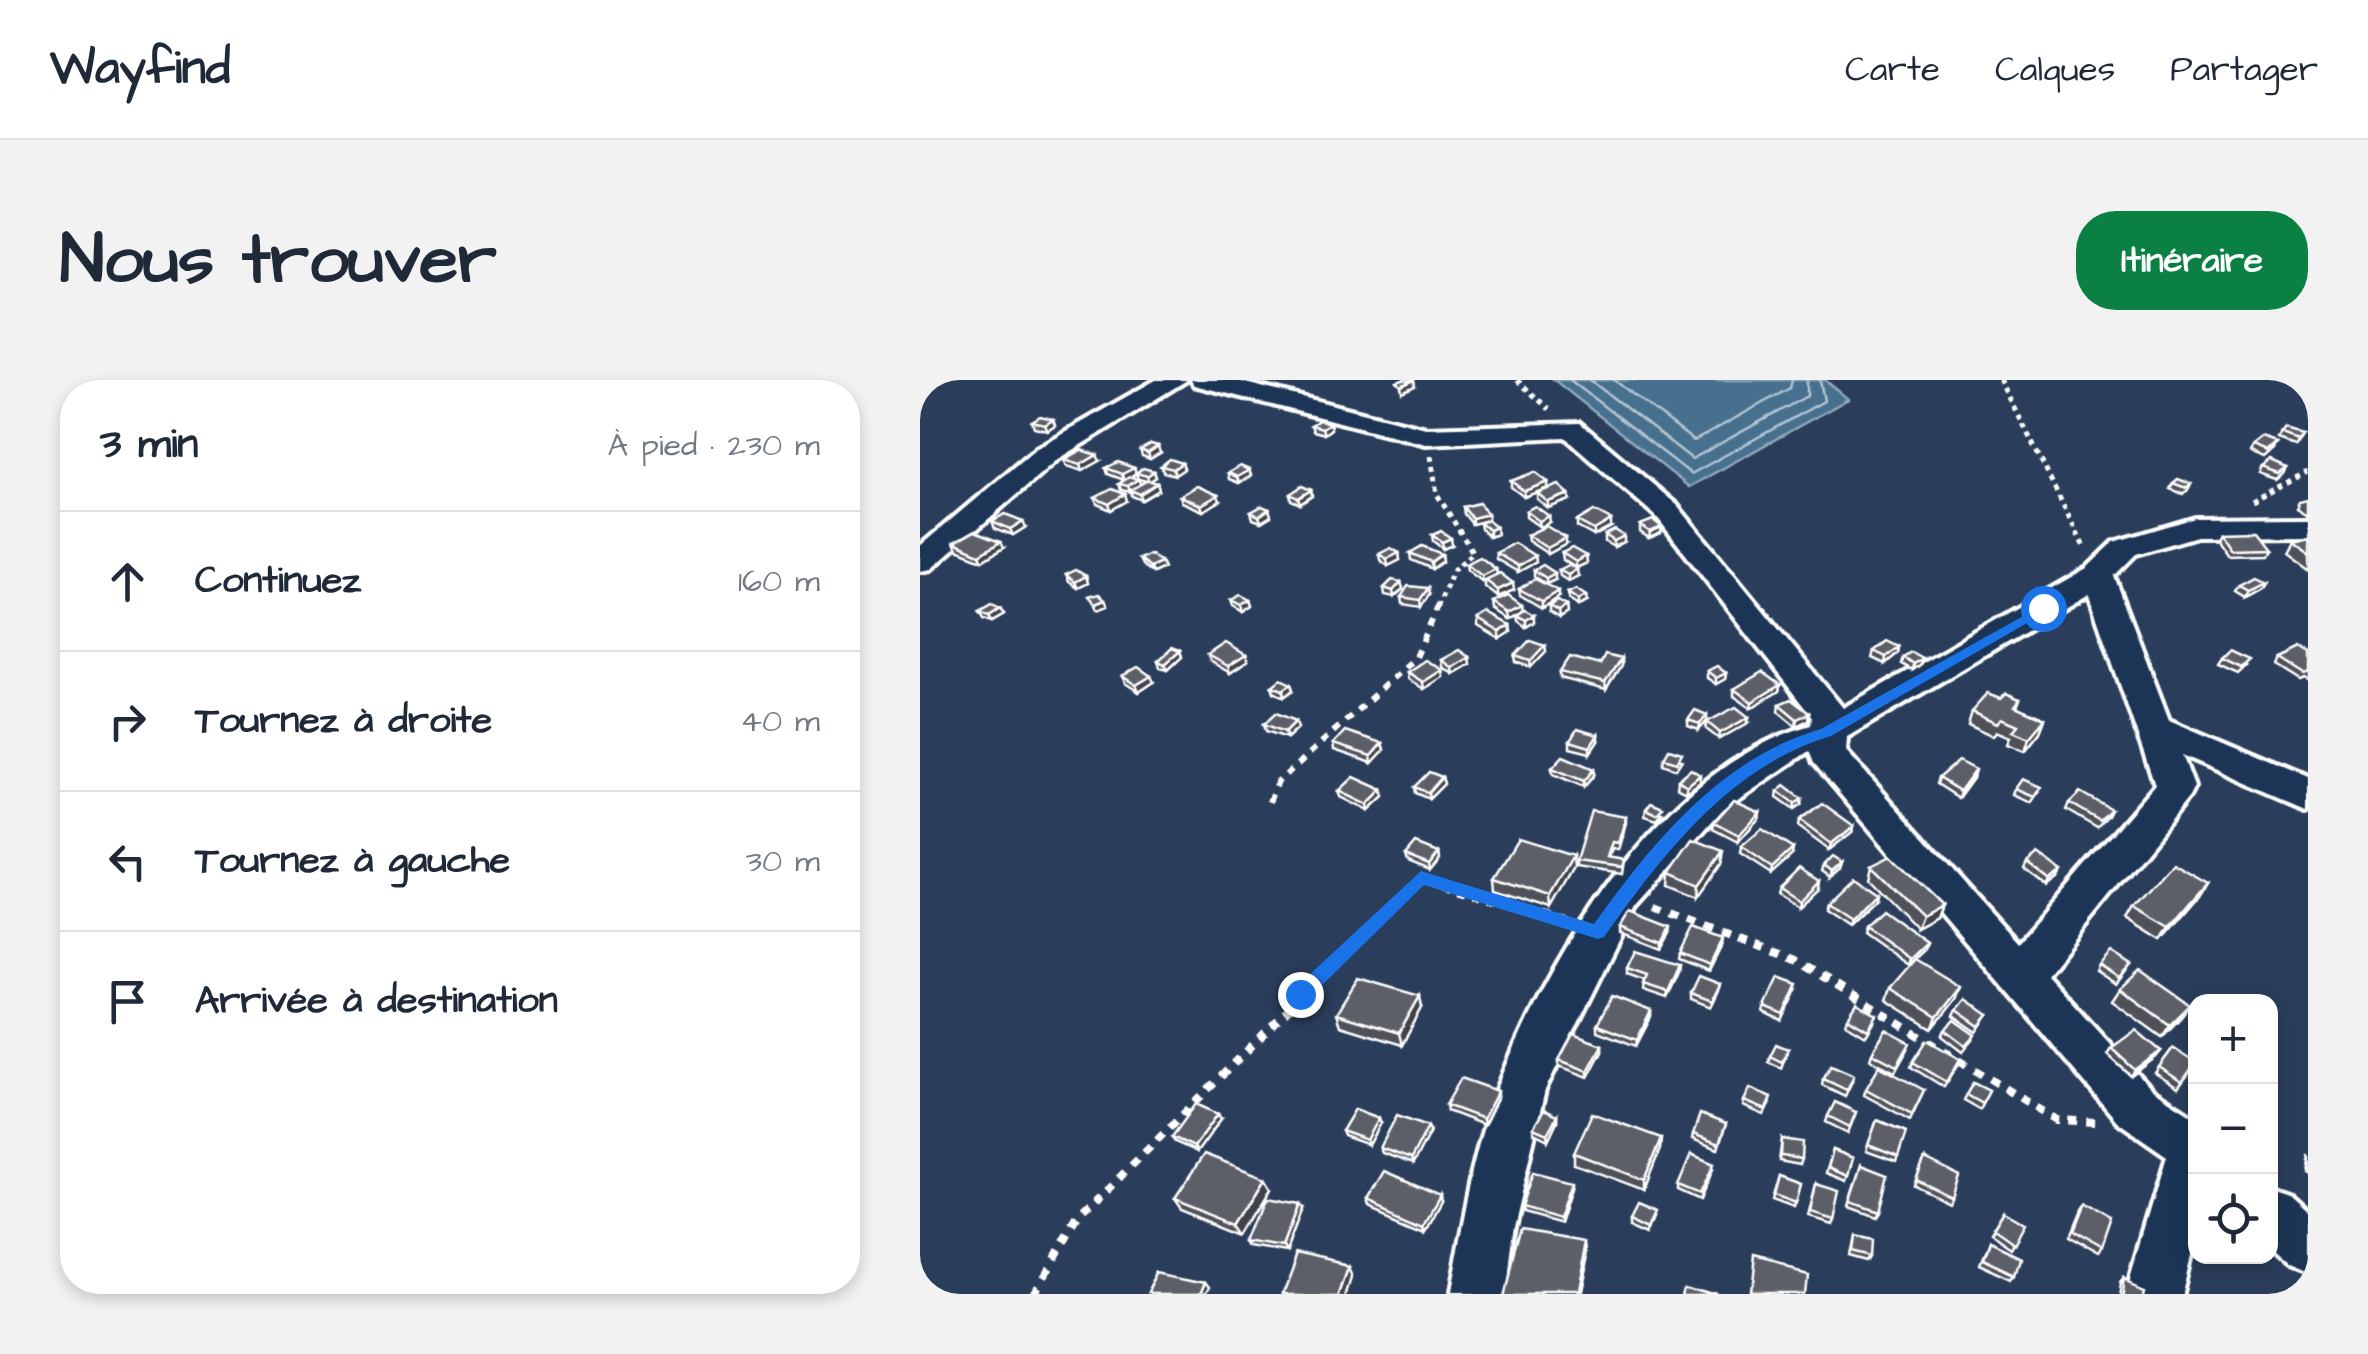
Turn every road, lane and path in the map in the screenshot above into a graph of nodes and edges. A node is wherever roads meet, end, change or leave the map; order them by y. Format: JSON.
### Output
{"nodes":[{"id":1,"x":1175,"y":380,"type":"edge"},
{"id":2,"x":1203,"y":380,"type":"edge"},
{"id":3,"x":1517,"y":380,"type":"edge"},
{"id":4,"x":2001,"y":380,"type":"edge"},
{"id":5,"x":1572,"y":429,"type":"junction"},
{"id":6,"x":1436,"y":436,"type":"junction"},
{"id":7,"x":2308,"y":526,"type":"edge"},
{"id":8,"x":920,"y":562,"type":"edge"},
{"id":9,"x":2098,"y":575,"type":"junction"},
{"id":10,"x":2151,"y":727,"type":"junction"},
{"id":11,"x":1826,"y":733,"type":"junction"},
{"id":12,"x":2308,"y":795,"type":"edge"},
{"id":13,"x":1270,"y":802,"type":"dead end"},
{"id":14,"x":1621,"y":895,"type":"junction"},
{"id":15,"x":1598,"y":932,"type":"junction"},
{"id":16,"x":2022,"y":977,"type":"junction"},
{"id":17,"x":2135,"y":1106,"type":"junction"},
{"id":18,"x":2188,"y":1142,"type":"edge"},
{"id":19,"x":2188,"y":1169,"type":"edge"},
{"id":20,"x":2278,"y":1219,"type":"edge"},
{"id":21,"x":2308,"y":1246,"type":"edge"},
{"id":22,"x":1035,"y":1294,"type":"edge"},
{"id":23,"x":1476,"y":1294,"type":"edge"},
{"id":24,"x":2154,"y":1294,"type":"edge"}],
"edges":[{"from":1,"to":8,"type":"street"},
{"from":2,"to":6,"type":"street"},
{"from":3,"to":5,"type":"path"},
{"from":4,"to":9,"type":"path"},
{"from":5,"to":6,"type":"street"},
{"from":5,"to":11,"type":"street"},
{"from":6,"to":13,"type":"path"},
{"from":7,"to":9,"type":"street"},
{"from":9,"to":10,"type":"street"},
{"from":9,"to":11,"type":"street"},
{"from":10,"to":12,"type":"street"},
{"from":10,"to":16,"type":"street"},
{"from":11,"to":14,"type":"street"},
{"from":11,"to":16,"type":"street"},
{"from":14,"to":15,"type":"street"},
{"from":14,"to":17,"type":"path"},
{"from":15,"to":22,"type":"path"},
{"from":15,"to":23,"type":"street"},
{"from":16,"to":17,"type":"street"},
{"from":17,"to":18,"type":"street"},
{"from":19,"to":24,"type":"street"},
{"from":20,"to":21,"type":"street"}]}
